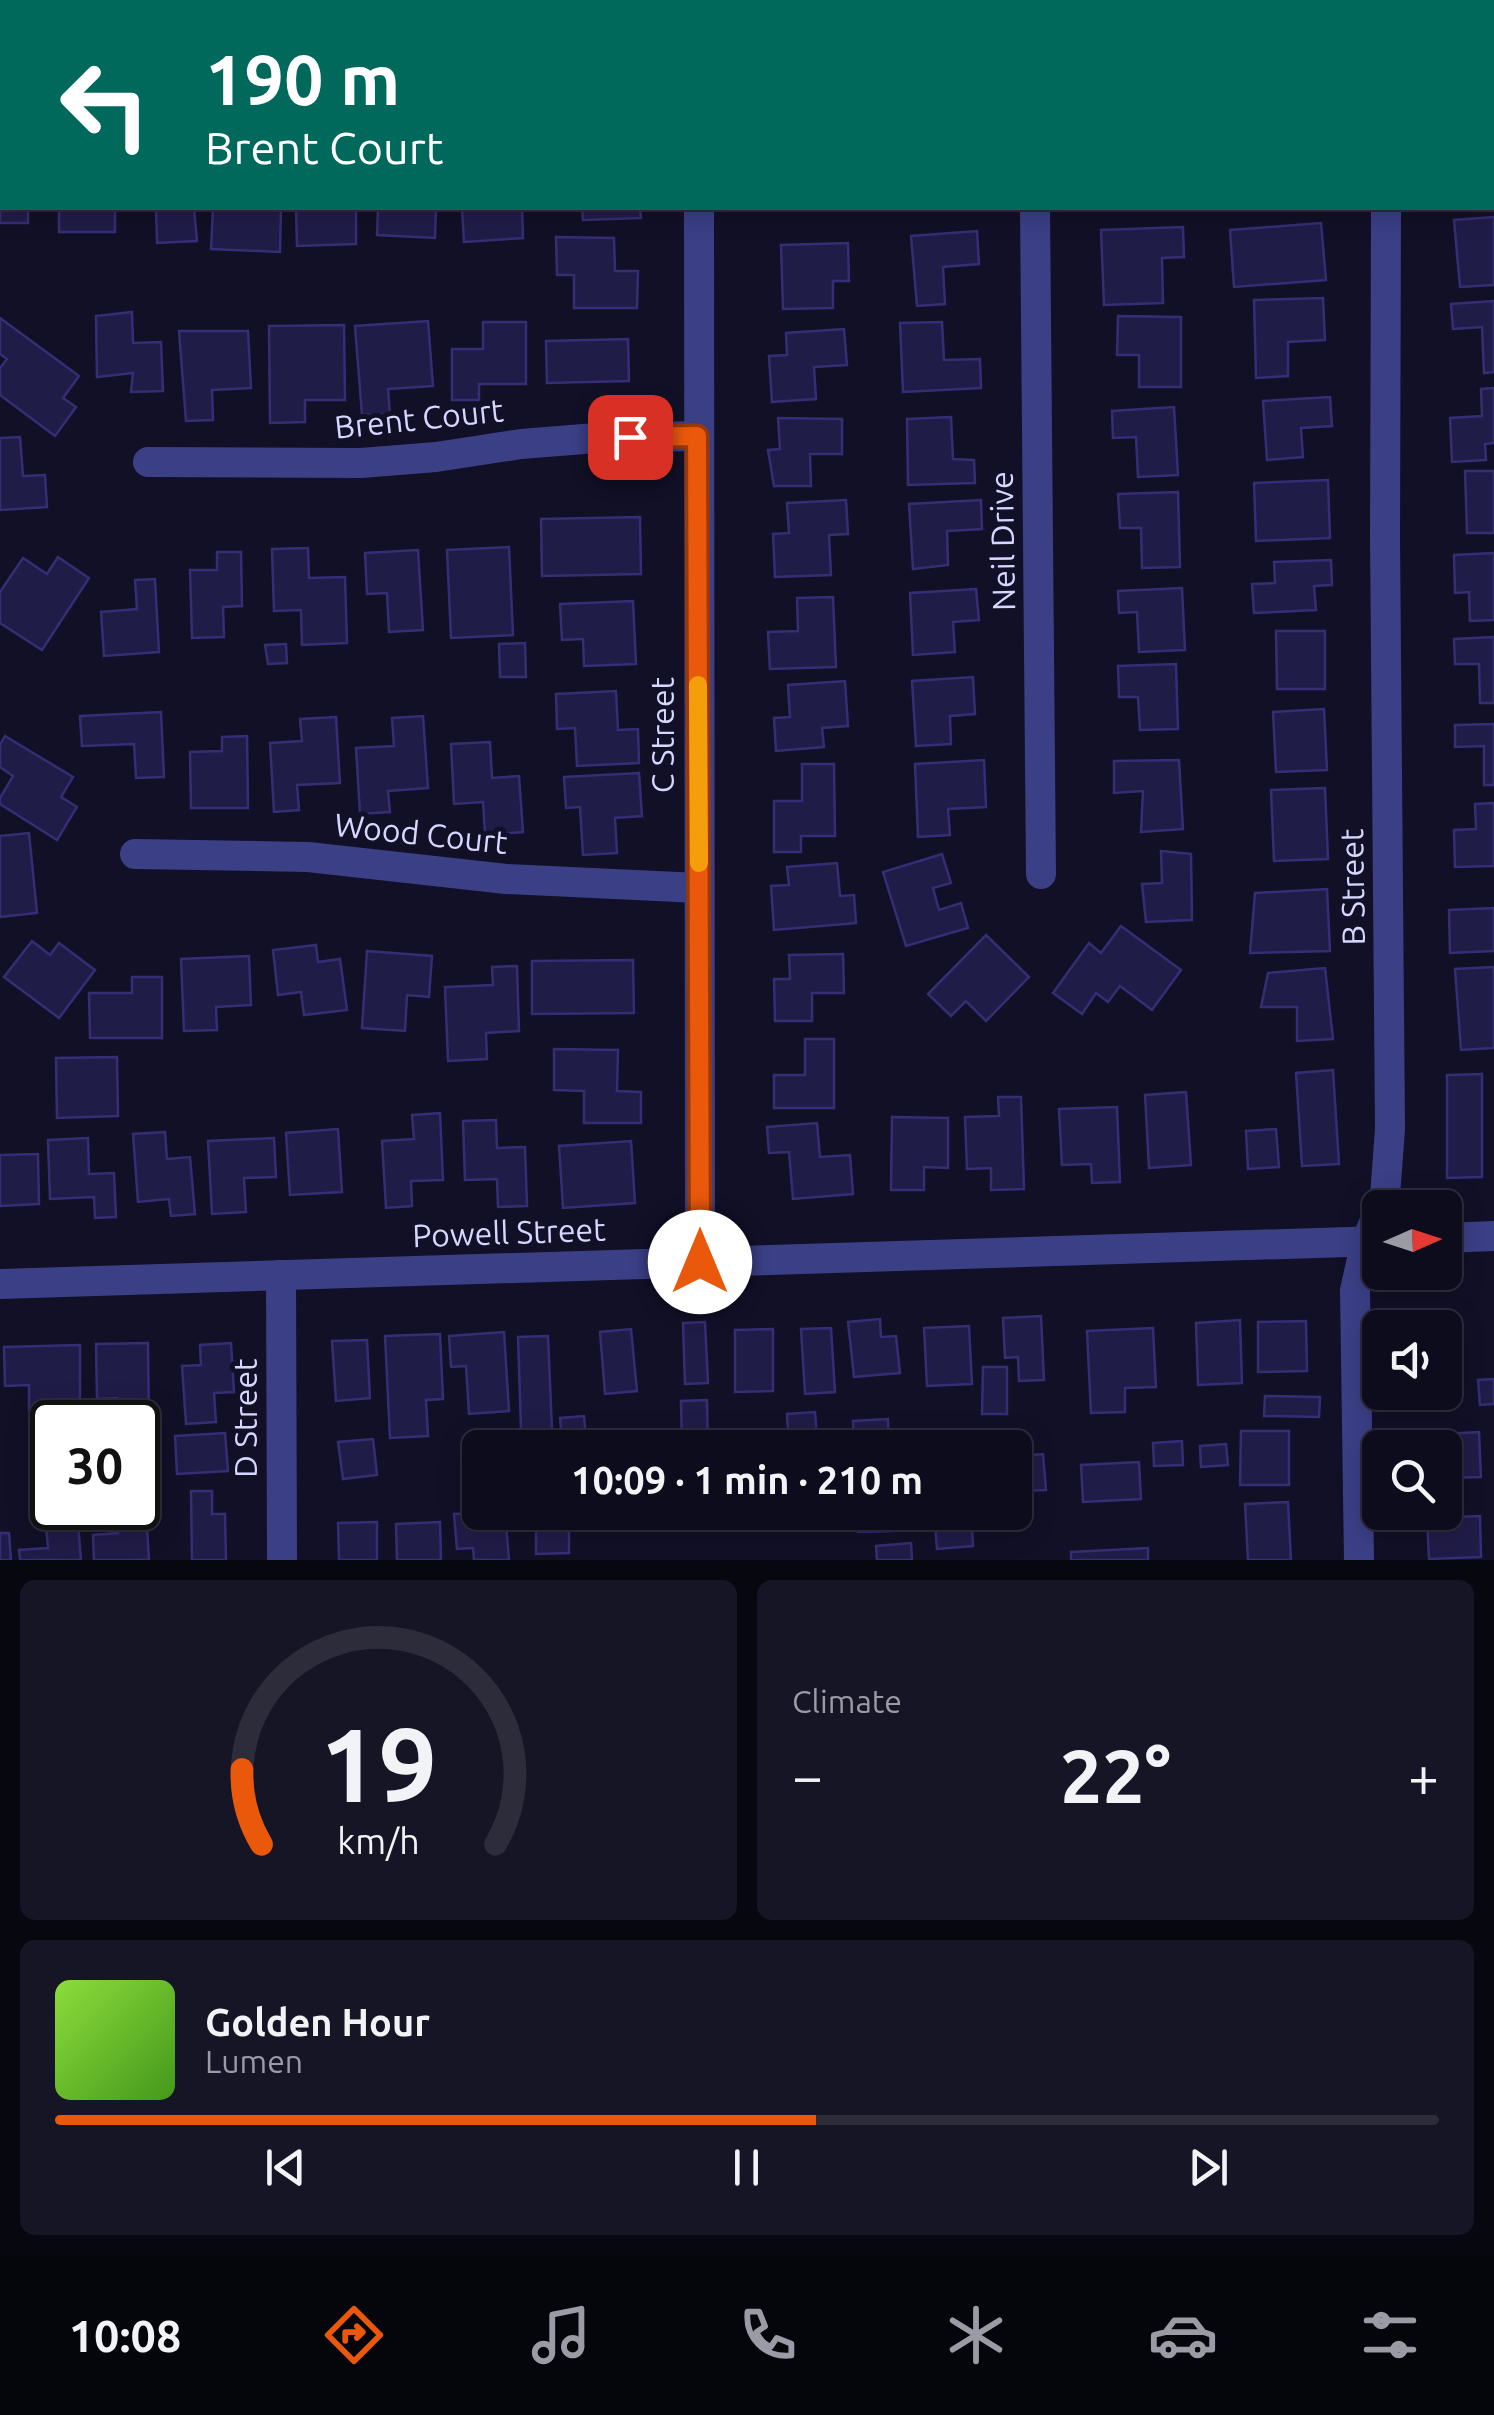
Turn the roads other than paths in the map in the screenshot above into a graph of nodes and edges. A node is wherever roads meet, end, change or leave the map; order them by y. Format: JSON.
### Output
{"nodes":[{"id":1,"x":699,"y":210,"type":"edge"},
{"id":2,"x":1035,"y":210,"type":"edge"},
{"id":3,"x":1386,"y":210,"type":"edge"},
{"id":4,"x":697,"y":436,"type":"junction"},
{"id":5,"x":148,"y":462,"type":"dead end"},
{"id":6,"x":134,"y":854,"type":"dead end"},
{"id":7,"x":1042,"y":874,"type":"dead end"},
{"id":8,"x":699,"y":888,"type":"junction"},
{"id":9,"x":1385,"y":1190,"type":"edge"},
{"id":10,"x":1494,"y":1236,"type":"edge"},
{"id":11,"x":1462,"y":1237,"type":"edge"},
{"id":12,"x":1362,"y":1242,"type":"edge"},
{"id":13,"x":700,"y":1262,"type":"junction"},
{"id":14,"x":1362,"y":1271,"type":"edge"},
{"id":15,"x":280,"y":1275,"type":"junction"},
{"id":16,"x":0,"y":1284,"type":"edge"},
{"id":17,"x":282,"y":1560,"type":"edge"},
{"id":18,"x":1359,"y":1560,"type":"edge"}],
"edges":[{"from":1,"to":4,"type":"street","name":"C Street"},
{"from":2,"to":7,"type":"street","name":"Neil Drive"},
{"from":3,"to":9,"type":"street","name":"B Street"},
{"from":4,"to":5,"type":"street","name":"Brent Court"},
{"from":4,"to":8,"type":"street","name":"C Street"},
{"from":6,"to":8,"type":"street","name":"Wood Court"},
{"from":8,"to":13,"type":"street","name":"C Street"},
{"from":10,"to":11,"type":"street"},
{"from":12,"to":13,"type":"street","name":"Powell Street"},
{"from":13,"to":15,"type":"street","name":"Powell Street"},
{"from":14,"to":18,"type":"street","name":"B Street"},
{"from":15,"to":16,"type":"street","name":"Powell Street"},
{"from":15,"to":17,"type":"street","name":"D Street"}]}
